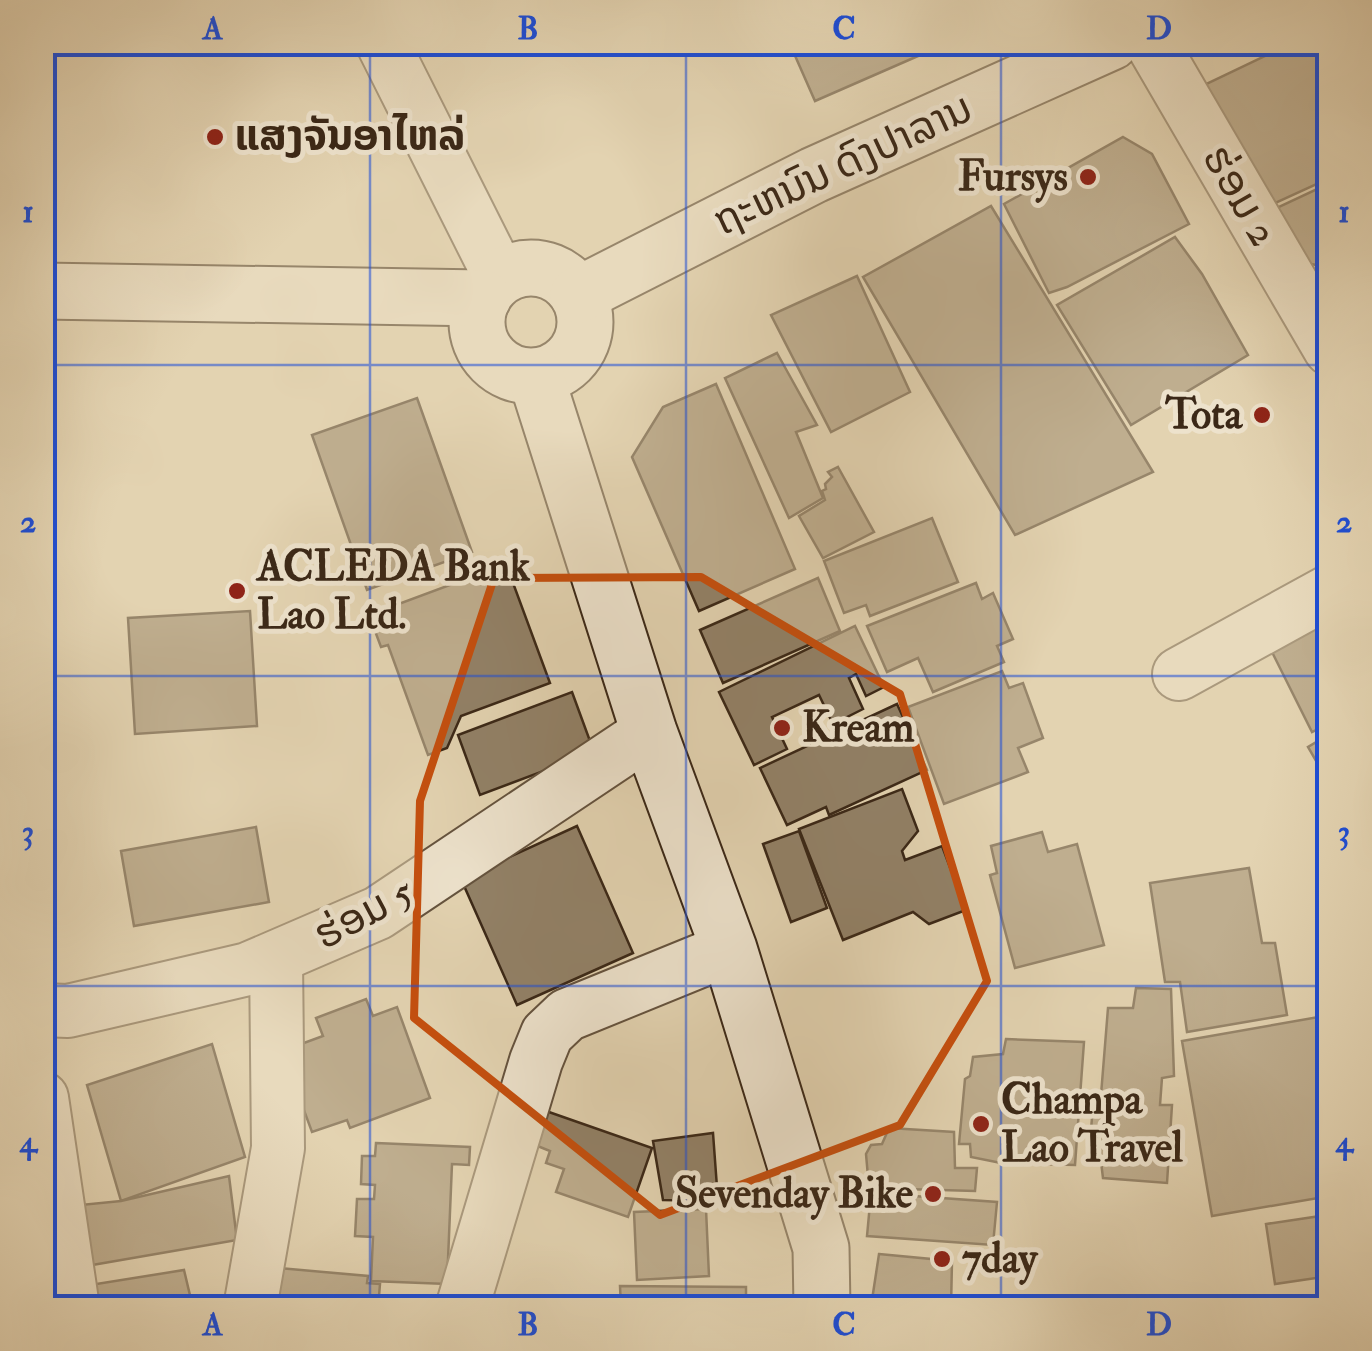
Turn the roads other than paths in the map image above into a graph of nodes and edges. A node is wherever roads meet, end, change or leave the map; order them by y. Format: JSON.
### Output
{"nodes":[{"id":1,"x":1111,"y":42,"type":"edge"},
{"id":2,"x":1151,"y":42,"type":"edge"},
{"id":3,"x":391,"y":44,"type":"edge"},
{"id":4,"x":492,"y":288,"type":"junction"},
{"id":5,"x":42,"y":291,"type":"edge"},
{"id":6,"x":578,"y":295,"type":"junction"},
{"id":7,"x":1330,"y":349,"type":"edge"},
{"id":8,"x":536,"y":376,"type":"junction"},
{"id":9,"x":1330,"y":591,"type":"edge"},
{"id":10,"x":1178,"y":674,"type":"dead end"},
{"id":11,"x":649,"y":732,"type":"junction"},
{"id":12,"x":729,"y":950,"type":"junction"},
{"id":13,"x":276,"y":958,"type":"junction"},
{"id":14,"x":42,"y":1010,"type":"edge"},
{"id":15,"x":42,"y":1098,"type":"edge"},
{"id":16,"x":73,"y":1308,"type":"edge"},
{"id":17,"x":250,"y":1308,"type":"edge"},
{"id":18,"x":462,"y":1308,"type":"edge"},
{"id":19,"x":822,"y":1308,"type":"edge"}],
"edges":[{"from":1,"to":6,"type":"street","name":"ຖະຫນົນ ດົງປາລານ"},
{"from":2,"to":7,"type":"street","name":"ຮ່ອມ 2"},
{"from":3,"to":4,"type":"street"},
{"from":4,"to":5,"type":"street"},
{"from":4,"to":6,"type":"street"},
{"from":4,"to":8,"type":"street"},
{"from":6,"to":8,"type":"street"},
{"from":8,"to":11,"type":"street"},
{"from":9,"to":10,"type":"street"},
{"from":11,"to":12,"type":"street"},
{"from":11,"to":13,"type":"street","name":"ຮ່ອມ 5"},
{"from":12,"to":18,"type":"street"},
{"from":12,"to":19,"type":"street"},
{"from":13,"to":14,"type":"street","name":"ຮ່ອມ 5"},
{"from":13,"to":17,"type":"street"},
{"from":15,"to":16,"type":"street"}]}
